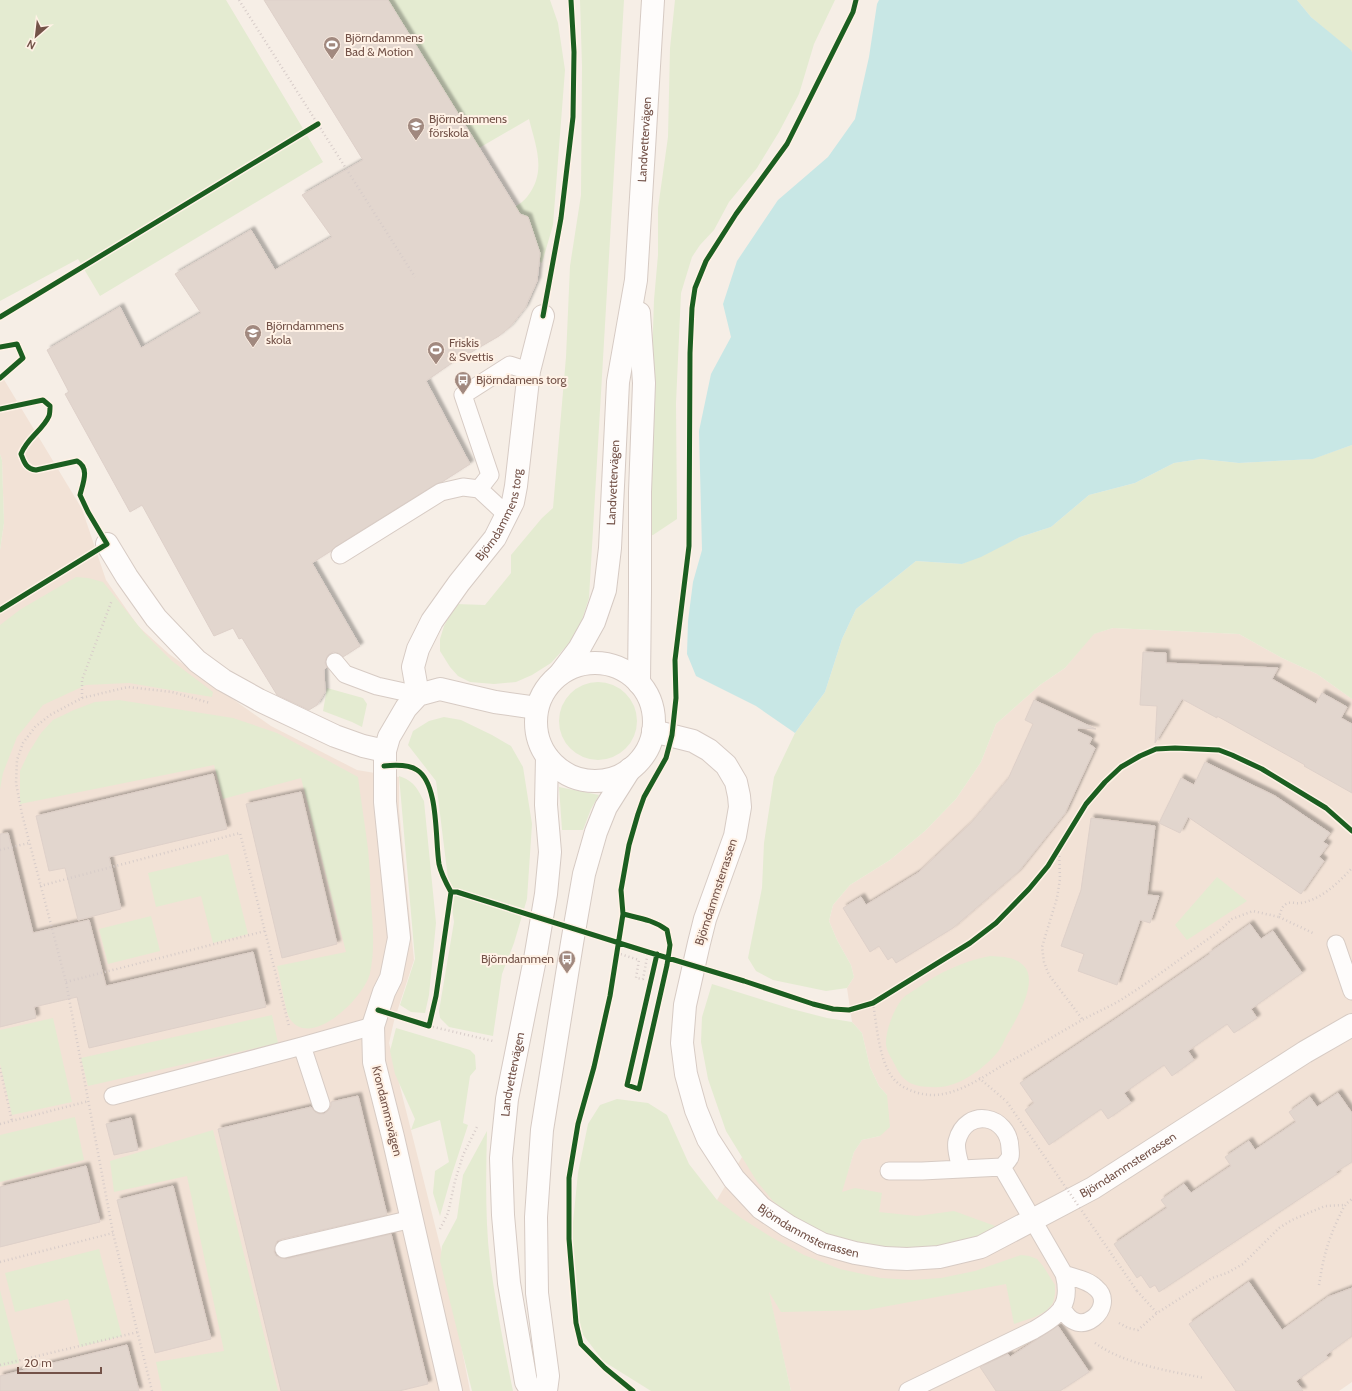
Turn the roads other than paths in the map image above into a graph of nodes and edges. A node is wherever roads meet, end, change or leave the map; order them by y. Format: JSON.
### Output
{"nodes":[{"id":1,"x":653,"y":0,"type":"edge"},
{"id":2,"x":636,"y":280,"type":"junction"},
{"id":3,"x":543,"y":316,"type":"dead end"},
{"id":4,"x":529,"y":371,"type":"junction"},
{"id":5,"x":479,"y":489,"type":"junction"},
{"id":6,"x":507,"y":515,"type":"junction"},
{"id":7,"x":107,"y":544,"type":"dead end"},
{"id":8,"x":340,"y":555,"type":"dead end"},
{"id":9,"x":335,"y":662,"type":"dead end"},
{"id":10,"x":560,"y":674,"type":"junction"},
{"id":11,"x":639,"y":683,"type":"junction"},
{"id":12,"x":418,"y":695,"type":"junction"},
{"id":13,"x":537,"y":708,"type":"junction"},
{"id":14,"x":653,"y":731,"type":"junction"},
{"id":15,"x":385,"y":751,"type":"junction"},
{"id":16,"x":546,"y":757,"type":"junction"},
{"id":17,"x":630,"y":769,"type":"junction"},
{"id":18,"x":1336,"y":944,"type":"road end"},
{"id":19,"x":1352,"y":991,"type":"edge"},
{"id":20,"x":1352,"y":1025,"type":"edge"},
{"id":21,"x":374,"y":1026,"type":"junction"},
{"id":22,"x":299,"y":1047,"type":"junction"},
{"id":23,"x":113,"y":1096,"type":"road end"},
{"id":24,"x":321,"y":1104,"type":"dead end"},
{"id":25,"x":1002,"y":1167,"type":"junction"},
{"id":26,"x":961,"y":1168,"type":"junction"},
{"id":27,"x":889,"y":1171,"type":"dead end"},
{"id":28,"x":412,"y":1219,"type":"junction"},
{"id":29,"x":1034,"y":1220,"type":"junction"},
{"id":30,"x":284,"y":1250,"type":"dead end"},
{"id":31,"x":1064,"y":1274,"type":"junction"},
{"id":32,"x":1062,"y":1307,"type":"junction"},
{"id":33,"x":451,"y":1391,"type":"edge"},
{"id":34,"x":532,"y":1391,"type":"edge"},
{"id":35,"x":546,"y":1391,"type":"edge"},
{"id":36,"x":908,"y":1391,"type":"edge"}],
"edges":[{"from":1,"to":2,"type":"street","name":"Landvettervägen"},
{"from":2,"to":10,"type":"street","name":"Landvettervägen"},
{"from":2,"to":11,"type":"street","name":"Landvettervägen"},
{"from":3,"to":4,"type":"street","name":"Björndammens torg"},
{"from":4,"to":5,"type":"lane"},
{"from":4,"to":6,"type":"street","name":"Björndammens torg"},
{"from":5,"to":6,"type":"lane"},
{"from":5,"to":8,"type":"lane"},
{"from":6,"to":12,"type":"street","name":"Björndammens torg"},
{"from":7,"to":15,"type":"street"},
{"from":9,"to":12,"type":"lane"},
{"from":10,"to":11,"type":"street"},
{"from":10,"to":13,"type":"street"},
{"from":11,"to":14,"type":"street"},
{"from":12,"to":13,"type":"street"},
{"from":12,"to":15,"type":"street","name":"Krondammsvägen"},
{"from":13,"to":16,"type":"street"},
{"from":14,"to":17,"type":"street"},
{"from":14,"to":29,"type":"street","name":"Björndammsterrassen"},
{"from":15,"to":21,"type":"street","name":"Krondammsvägen"},
{"from":16,"to":17,"type":"street"},
{"from":16,"to":34,"type":"street","name":"Landvettervägen"},
{"from":17,"to":35,"type":"street"},
{"from":18,"to":19,"type":"lane"},
{"from":20,"to":29,"type":"street","name":"Björndammsterrassen"},
{"from":21,"to":22,"type":"lane"},
{"from":21,"to":28,"type":"street","name":"Krondammsvägen"},
{"from":22,"to":23,"type":"lane"},
{"from":22,"to":24,"type":"lane"},
{"from":25,"to":26,"type":"lane"},
{"from":25,"to":26,"type":"lane"},
{"from":25,"to":29,"type":"lane"},
{"from":26,"to":27,"type":"lane"},
{"from":28,"to":30,"type":"lane"},
{"from":28,"to":33,"type":"street","name":"Krondammsvägen"},
{"from":29,"to":31,"type":"lane"},
{"from":31,"to":32,"type":"lane"},
{"from":31,"to":32,"type":"lane"},
{"from":32,"to":36,"type":"lane"}]}
